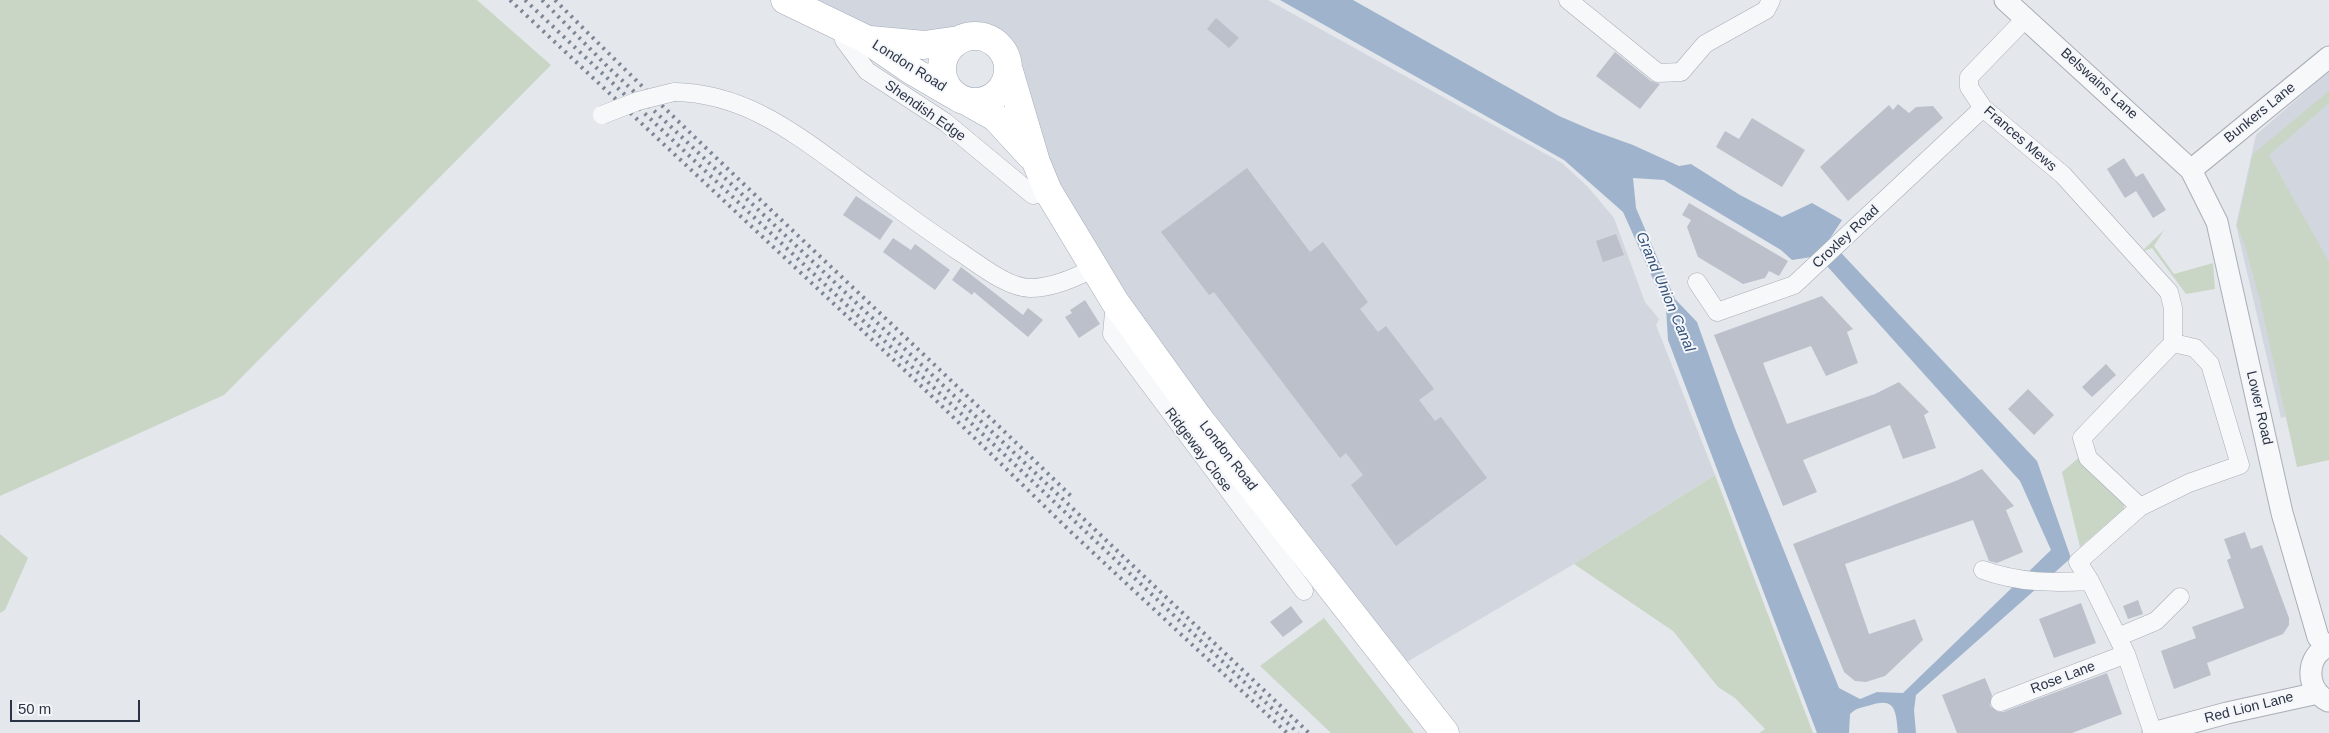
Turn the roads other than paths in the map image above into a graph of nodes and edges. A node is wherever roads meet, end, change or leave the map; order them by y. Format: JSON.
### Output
{"nodes":[{"id":1,"x":785,"y":0,"type":"edge"},
{"id":2,"x":1568,"y":0,"type":"edge"},
{"id":3,"x":1772,"y":0,"type":"edge"},
{"id":4,"x":2006,"y":0,"type":"edge"},
{"id":5,"x":2026,"y":18,"type":"junction"},
{"id":6,"x":841,"y":26,"type":"junction"},
{"id":7,"x":866,"y":39,"type":"junction"},
{"id":8,"x":959,"y":40,"type":"junction"},
{"id":9,"x":2329,"y":57,"type":"edge"},
{"id":10,"x":1009,"y":71,"type":"junction"},
{"id":11,"x":961,"y":98,"type":"junction"},
{"id":12,"x":1983,"y":108,"type":"junction"},
{"id":13,"x":602,"y":115,"type":"dead end"},
{"id":14,"x":1036,"y":162,"type":"junction"},
{"id":15,"x":2191,"y":170,"type":"junction"},
{"id":16,"x":1048,"y":191,"type":"junction"},
{"id":17,"x":1094,"y":268,"type":"junction"},
{"id":18,"x":1697,"y":282,"type":"dead end"},
{"id":19,"x":1115,"y":302,"type":"junction"},
{"id":20,"x":2172,"y":343,"type":"junction"},
{"id":21,"x":2140,"y":507,"type":"junction"},
{"id":22,"x":1983,"y":570,"type":"dead end"},
{"id":23,"x":2090,"y":581,"type":"junction"},
{"id":24,"x":1304,"y":591,"type":"dead end"},
{"id":25,"x":2180,"y":597,"type":"dead end"},
{"id":26,"x":2118,"y":637,"type":"junction"},
{"id":27,"x":2327,"y":647,"type":"edge"},
{"id":28,"x":2126,"y":654,"type":"junction"},
{"id":29,"x":2323,"y":697,"type":"edge"},
{"id":30,"x":2000,"y":702,"type":"dead end"},
{"id":31,"x":1445,"y":733,"type":"edge"},
{"id":32,"x":2153,"y":733,"type":"edge"}],
"edges":[{"from":1,"to":6,"type":"main road","name":"London Road"},
{"from":2,"to":3,"type":"street"},
{"from":4,"to":5,"type":"street","name":"Belswains Lane"},
{"from":5,"to":12,"type":"street","name":"Frances Mews"},
{"from":5,"to":15,"type":"street","name":"Belswains Lane"},
{"from":6,"to":7,"type":"main road","name":"London Road"},
{"from":6,"to":16,"type":"street","name":"Shendish Edge"},
{"from":7,"to":8,"type":"main road","name":"London Road"},
{"from":7,"to":11,"type":"main road","name":"London Road"},
{"from":8,"to":10,"type":"main road"},
{"from":8,"to":11,"type":"main road"},
{"from":9,"to":15,"type":"street","name":"Bunkers Lane"},
{"from":10,"to":11,"type":"main road"},
{"from":10,"to":14,"type":"main road","name":"London Road"},
{"from":11,"to":14,"type":"main road","name":"London Road"},
{"from":12,"to":18,"type":"street","name":"Croxley Road"},
{"from":12,"to":20,"type":"street","name":"Frances Mews"},
{"from":13,"to":17,"type":"street","bridge":true},
{"from":14,"to":16,"type":"main road","name":"London Road"},
{"from":15,"to":27,"type":"street","name":"Lower Road"},
{"from":16,"to":17,"type":"main road","name":"London Road"},
{"from":17,"to":19,"type":"main road","name":"London Road"},
{"from":19,"to":24,"type":"street","name":"Ridgeway Close"},
{"from":19,"to":31,"type":"main road","name":"London Road"},
{"from":20,"to":21,"type":"street"},
{"from":20,"to":21,"type":"street"},
{"from":21,"to":23,"type":"street"},
{"from":22,"to":23,"type":"street"},
{"from":23,"to":26,"type":"street"},
{"from":25,"to":26,"type":"street"},
{"from":26,"to":28,"type":"street"},
{"from":27,"to":29,"type":"street"},
{"from":28,"to":30,"type":"street","name":"Rose Lane"},
{"from":28,"to":32,"type":"street"},
{"from":29,"to":32,"type":"street","name":"Red Lion Lane"}]}
